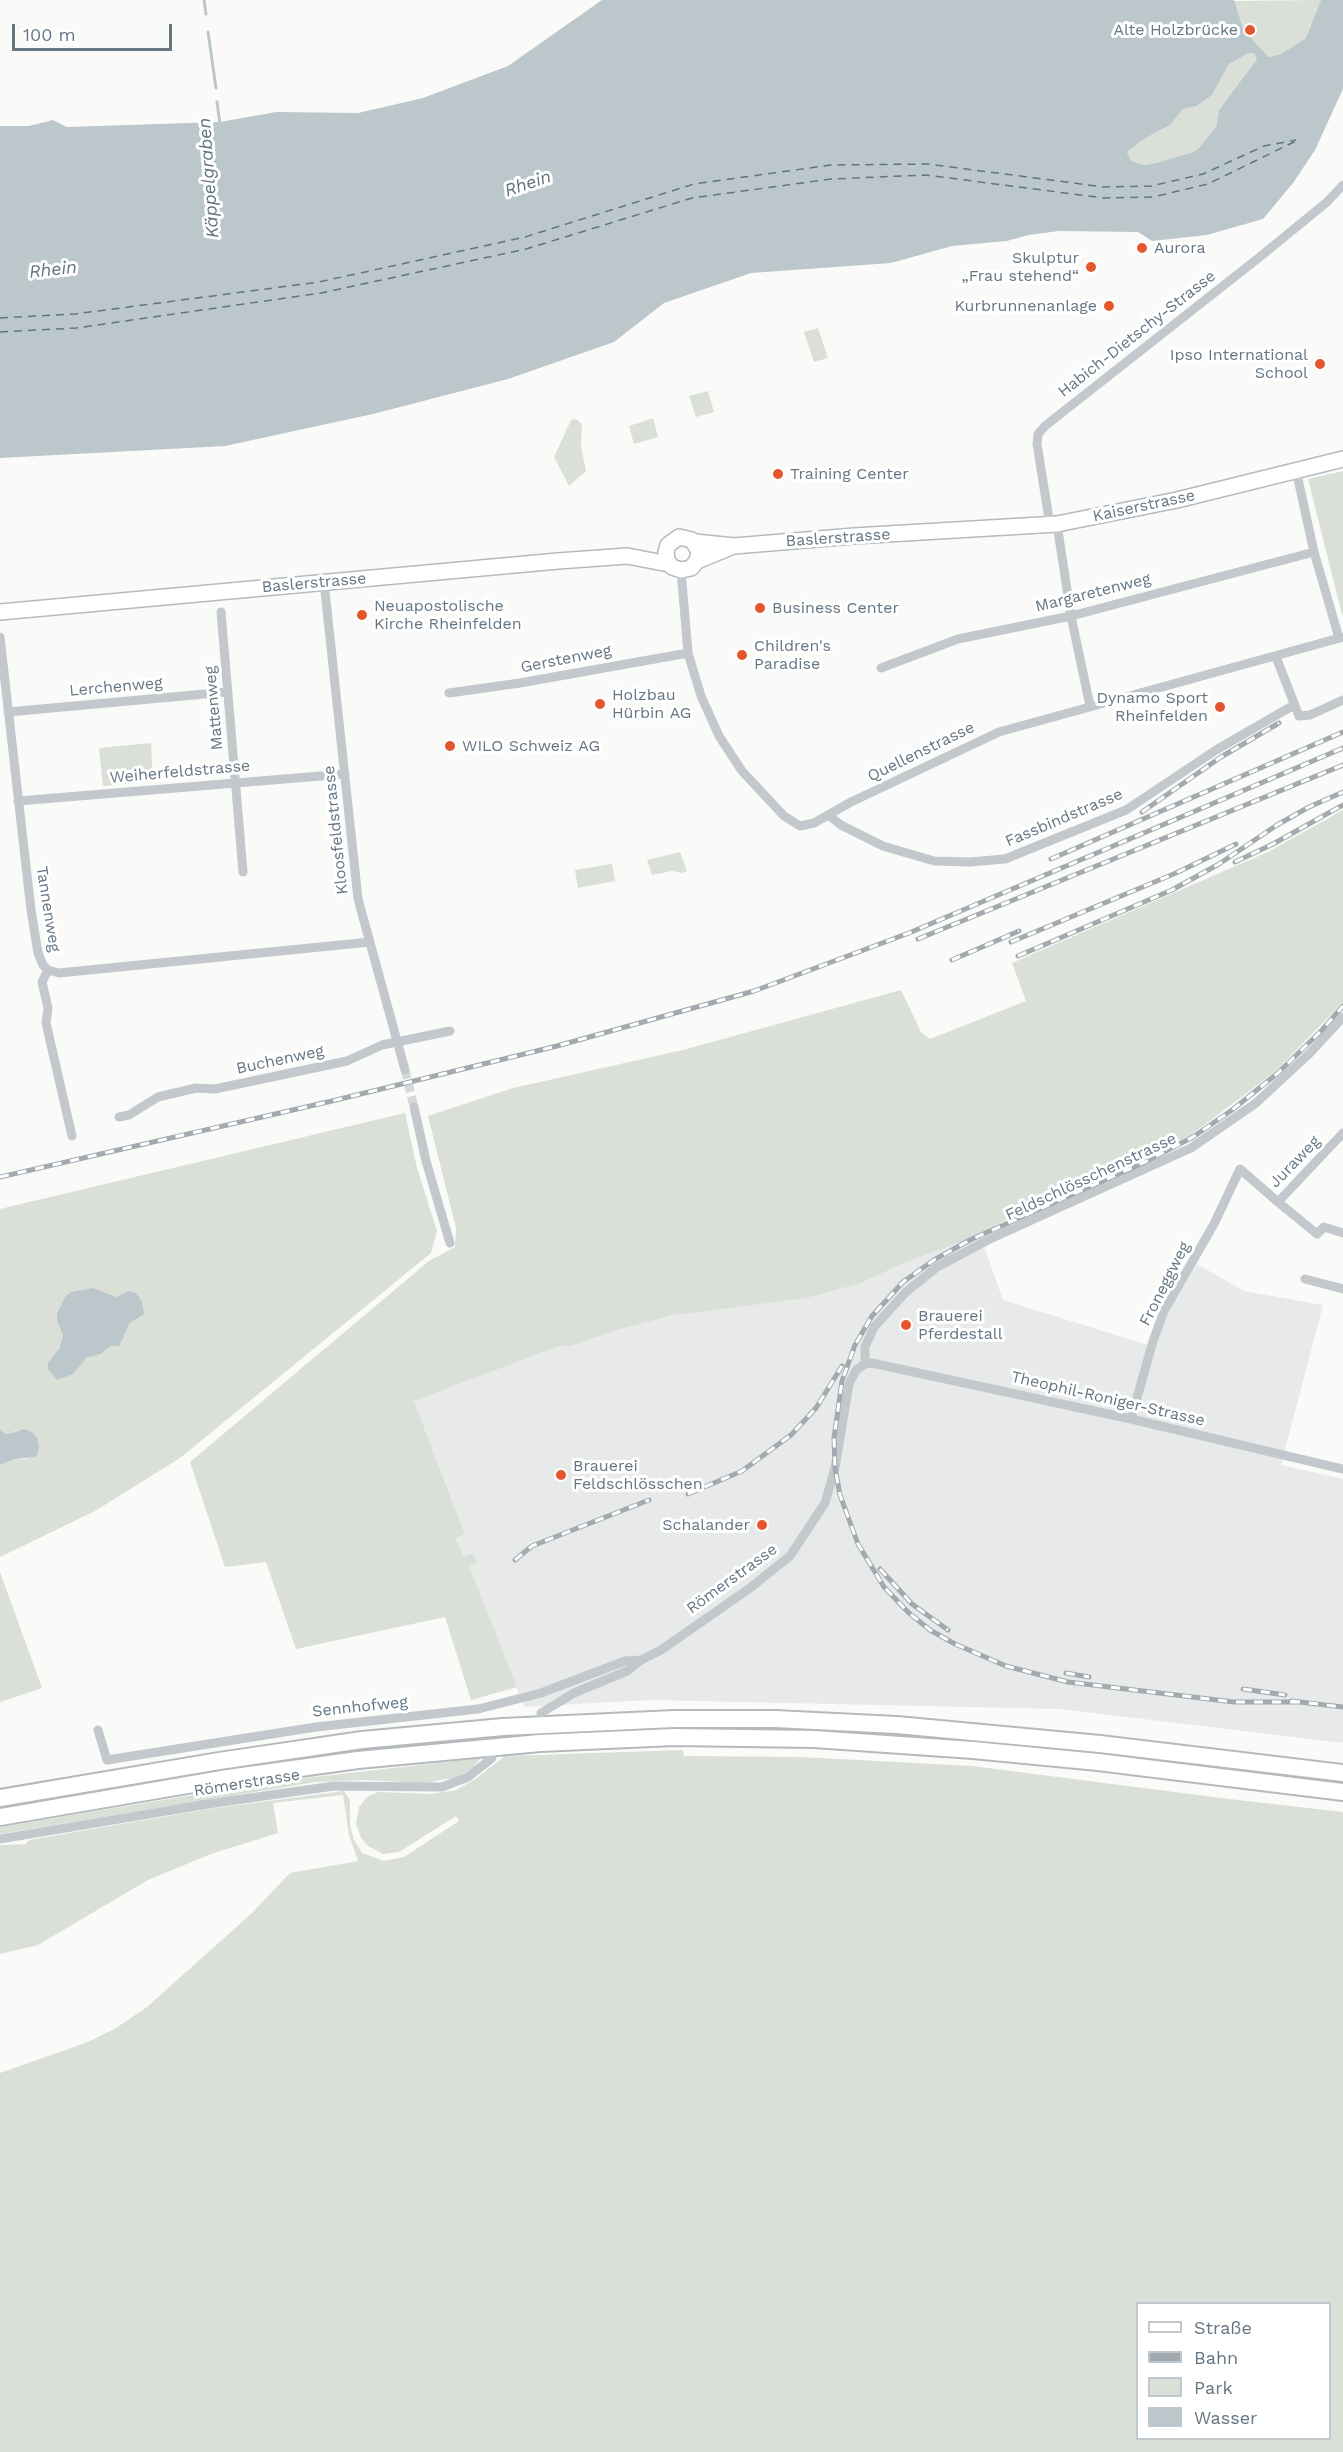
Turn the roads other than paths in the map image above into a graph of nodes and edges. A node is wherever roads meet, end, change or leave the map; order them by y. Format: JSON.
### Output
{"nodes":[{"id":1,"x":1343,"y":185,"type":"edge"},
{"id":2,"x":1343,"y":459,"type":"edge"},
{"id":3,"x":1296,"y":470,"type":"junction"},
{"id":4,"x":1053,"y":525,"type":"junction"},
{"id":5,"x":942,"y":532,"type":"joint"},
{"id":6,"x":695,"y":542,"type":"junction"},
{"id":7,"x":668,"y":545,"type":"junction"},
{"id":8,"x":734,"y":546,"type":"junction"},
{"id":9,"x":1314,"y":552,"type":"junction"},
{"id":10,"x":627,"y":556,"type":"junction"},
{"id":11,"x":697,"y":561,"type":"junction"},
{"id":12,"x":675,"y":567,"type":"junction"},
{"id":13,"x":324,"y":582,"type":"junction"},
{"id":14,"x":0,"y":612,"type":"edge"},
{"id":15,"x":221,"y":612,"type":"dead end"},
{"id":16,"x":1071,"y":616,"type":"junction"},
{"id":17,"x":0,"y":637,"type":"edge"},
{"id":18,"x":1341,"y":637,"type":"edge"},
{"id":19,"x":688,"y":652,"type":"junction"},
{"id":20,"x":1276,"y":657,"type":"junction"},
{"id":21,"x":881,"y":668,"type":"dead end"},
{"id":22,"x":227,"y":692,"type":"junction"},
{"id":23,"x":449,"y":693,"type":"dead end"},
{"id":24,"x":1343,"y":700,"type":"edge"},
{"id":25,"x":1294,"y":705,"type":"junction"},
{"id":26,"x":1090,"y":706,"type":"junction"},
{"id":27,"x":8,"y":712,"type":"junction"},
{"id":28,"x":345,"y":774,"type":"junction"},
{"id":29,"x":235,"y":782,"type":"junction"},
{"id":30,"x":18,"y":801,"type":"junction"},
{"id":31,"x":828,"y":815,"type":"junction"},
{"id":32,"x":243,"y":873,"type":"dead end"},
{"id":33,"x":370,"y":942,"type":"junction"},
{"id":34,"x":48,"y":970,"type":"junction"},
{"id":35,"x":1343,"y":1017,"type":"edge"},
{"id":36,"x":450,"y":1031,"type":"dead end"},
{"id":37,"x":398,"y":1042,"type":"junction"},
{"id":38,"x":405,"y":1070,"type":"tunnel mouth"},
{"id":39,"x":414,"y":1107,"type":"tunnel mouth"},
{"id":40,"x":118,"y":1117,"type":"dead end"},
{"id":41,"x":1343,"y":1133,"type":"edge"},
{"id":42,"x":72,"y":1136,"type":"dead end"},
{"id":43,"x":1240,"y":1169,"type":"joint"},
{"id":44,"x":1278,"y":1202,"type":"junction"},
{"id":45,"x":1343,"y":1233,"type":"edge"},
{"id":46,"x":450,"y":1243,"type":"dead end"},
{"id":47,"x":1305,"y":1280,"type":"dead end"},
{"id":48,"x":1343,"y":1289,"type":"edge"},
{"id":49,"x":865,"y":1364,"type":"junction"},
{"id":50,"x":1131,"y":1419,"type":"junction"},
{"id":51,"x":1343,"y":1469,"type":"edge"},
{"id":52,"x":641,"y":1660,"type":"junction"},
{"id":53,"x":541,"y":1713,"type":"dead end"},
{"id":54,"x":98,"y":1730,"type":"dead end"},
{"id":55,"x":492,"y":1758,"type":"dead end"},
{"id":56,"x":1343,"y":1773,"type":"edge"},
{"id":57,"x":1343,"y":1791,"type":"edge"},
{"id":58,"x":0,"y":1798,"type":"edge"},
{"id":59,"x":0,"y":1817,"type":"edge"},
{"id":60,"x":0,"y":1839,"type":"edge"}],
"edges":[{"from":1,"to":4,"type":"street","name":"Habich-Dietschy-Strasse"},
{"from":2,"to":3,"type":"main road","name":"Kaiserstrasse"},
{"from":3,"to":4,"type":"main road","name":"Kaiserstrasse"},
{"from":3,"to":9,"type":"street"},
{"from":4,"to":5,"type":"main road","name":"Kaiserstrasse"},
{"from":4,"to":16,"type":"street"},
{"from":5,"to":8,"type":"main road","name":"Baslerstrasse"},
{"from":6,"to":7,"type":"main road"},
{"from":6,"to":8,"type":"main road","name":"Baslerstrasse"},
{"from":6,"to":11,"type":"main road"},
{"from":7,"to":10,"type":"main road","name":"Baslerstrasse"},
{"from":7,"to":12,"type":"main road"},
{"from":8,"to":11,"type":"main road","name":"Baslerstrasse"},
{"from":9,"to":16,"type":"street","name":"Margaretenweg"},
{"from":9,"to":18,"type":"street"},
{"from":10,"to":12,"type":"main road","name":"Baslerstrasse"},
{"from":10,"to":13,"type":"main road","name":"Baslerstrasse"},
{"from":11,"to":12,"type":"main road"},
{"from":12,"to":19,"type":"street","name":"Quellenstrasse"},
{"from":13,"to":14,"type":"main road","name":"Baslerstrasse"},
{"from":13,"to":28,"type":"street","name":"Kloosfeldstrasse"},
{"from":15,"to":22,"type":"street","name":"Mattenweg"},
{"from":16,"to":21,"type":"street","name":"Margaretenweg"},
{"from":16,"to":26,"type":"street"},
{"from":17,"to":27,"type":"street","name":"Tannenweg"},
{"from":18,"to":20,"type":"street","name":"Quellenstrasse"},
{"from":19,"to":23,"type":"street","name":"Gerstenweg"},
{"from":19,"to":31,"type":"street","name":"Quellenstrasse"},
{"from":20,"to":25,"type":"street"},
{"from":20,"to":26,"type":"street","name":"Quellenstrasse"},
{"from":22,"to":27,"type":"street","name":"Lerchenweg"},
{"from":22,"to":29,"type":"street","name":"Mattenweg"},
{"from":24,"to":25,"type":"street"},
{"from":25,"to":31,"type":"street","name":"Fassbindstrasse"},
{"from":26,"to":31,"type":"street","name":"Quellenstrasse"},
{"from":27,"to":30,"type":"street","name":"Tannenweg"},
{"from":28,"to":29,"type":"street","name":"Weiherfeldstrasse"},
{"from":28,"to":33,"type":"street","name":"Kloosfeldstrasse"},
{"from":29,"to":30,"type":"street","name":"Weiherfeldstrasse"},
{"from":29,"to":32,"type":"street","name":"Mattenweg"},
{"from":30,"to":34,"type":"street","name":"Tannenweg"},
{"from":33,"to":34,"type":"street","name":"Tannenweg"},
{"from":33,"to":37,"type":"street","name":"Kloosfeldstrasse"},
{"from":34,"to":42,"type":"street"},
{"from":35,"to":49,"type":"street","name":"Feldschlösschenstrasse"},
{"from":36,"to":37,"type":"street","name":"Buchenweg"},
{"from":37,"to":38,"type":"street","name":"Kloosfeldstrasse"},
{"from":37,"to":40,"type":"street","name":"Buchenweg"},
{"from":39,"to":46,"type":"street"},
{"from":41,"to":44,"type":"street","name":"Juraweg"},
{"from":43,"to":44,"type":"street","name":"Juraweg"},
{"from":43,"to":50,"type":"street","name":"Froneggweg"},
{"from":44,"to":45,"type":"street"},
{"from":47,"to":48,"type":"street"},
{"from":49,"to":50,"type":"street","name":"Theophil-Roniger-Strasse"},
{"from":49,"to":52,"type":"street","name":"Römerstrasse"},
{"from":50,"to":51,"type":"street","name":"Theophil-Roniger-Strasse"},
{"from":52,"to":53,"type":"street","name":"Römerstrasse"},
{"from":52,"to":54,"type":"street","name":"Sennhofweg"},
{"from":55,"to":60,"type":"street","name":"Römerstrasse"},
{"from":56,"to":58,"type":"highway"},
{"from":57,"to":59,"type":"highway"}]}
